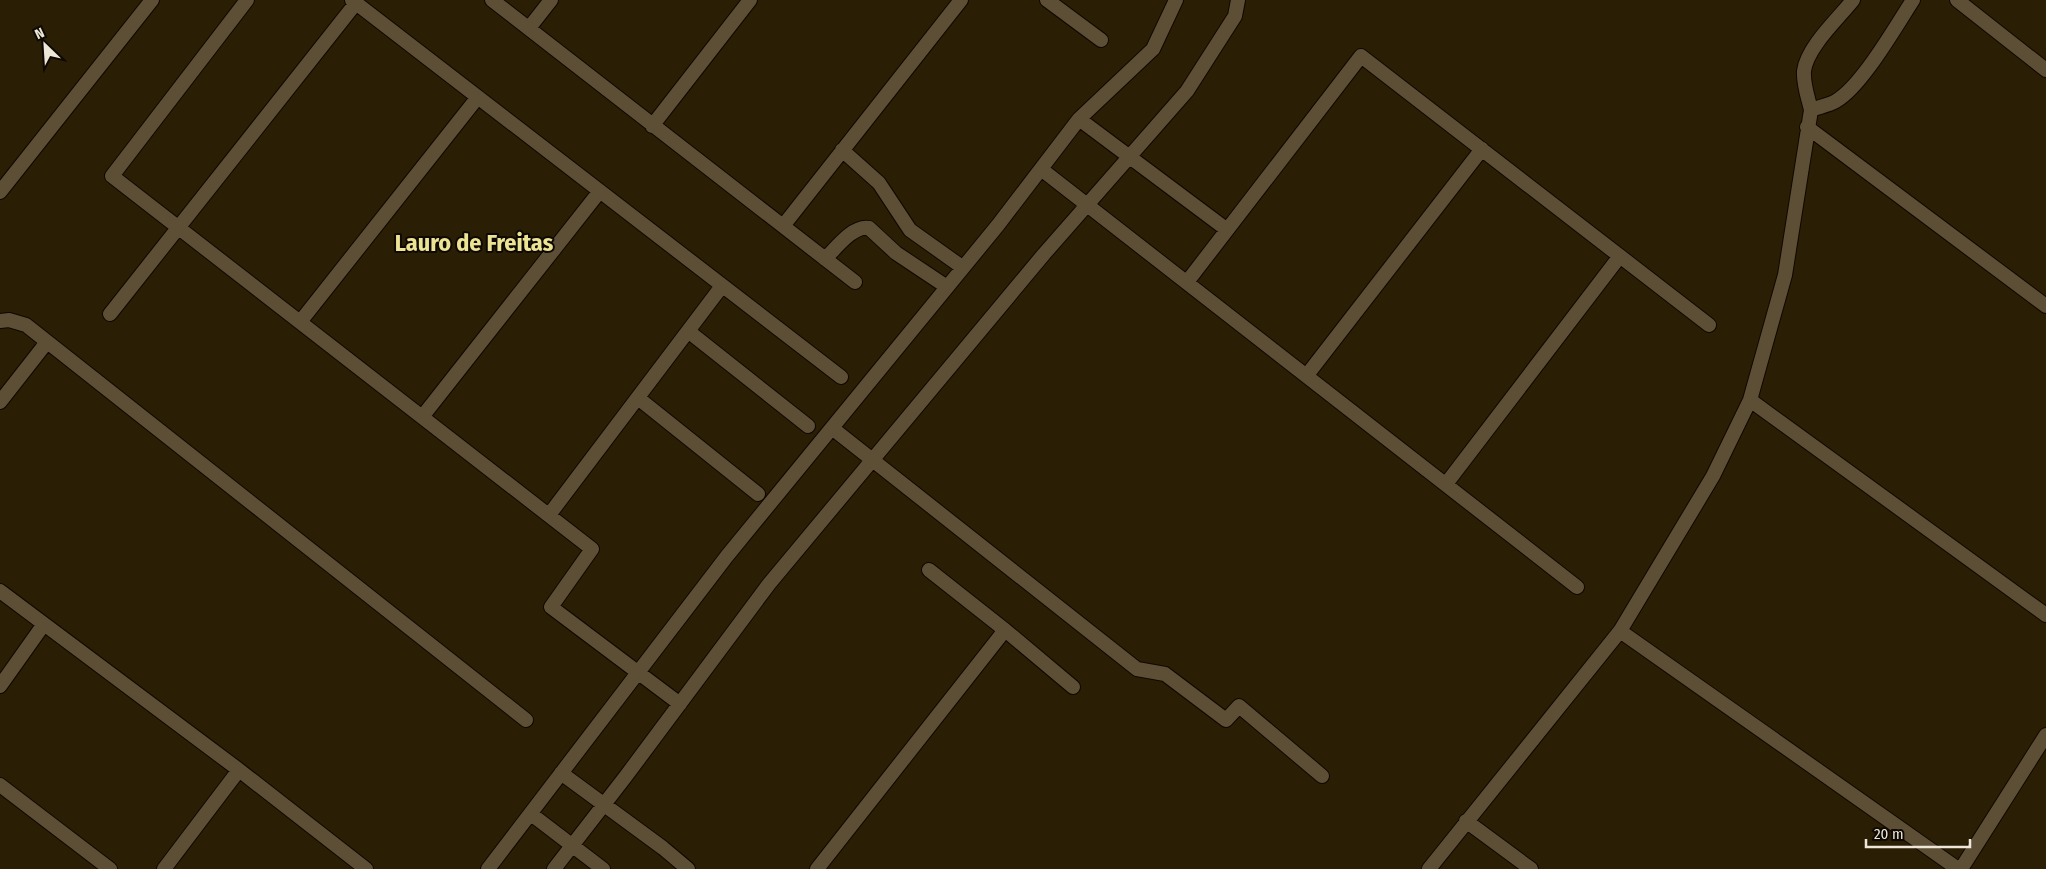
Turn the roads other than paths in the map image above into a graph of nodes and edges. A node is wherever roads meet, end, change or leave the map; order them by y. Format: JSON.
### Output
{"nodes":[{"id":1,"x":152,"y":0,"type":"edge"},
{"id":2,"x":247,"y":0,"type":"edge"},
{"id":3,"x":492,"y":0,"type":"edge"},
{"id":4,"x":551,"y":0,"type":"edge"},
{"id":5,"x":750,"y":0,"type":"edge"},
{"id":6,"x":961,"y":0,"type":"edge"},
{"id":7,"x":1047,"y":0,"type":"edge"},
{"id":8,"x":1176,"y":0,"type":"edge"},
{"id":9,"x":1238,"y":0,"type":"edge"},
{"id":10,"x":1853,"y":0,"type":"edge"},
{"id":11,"x":1914,"y":0,"type":"edge"},
{"id":12,"x":1957,"y":0,"type":"edge"},
{"id":13,"x":354,"y":1,"type":"edge"},
{"id":14,"x":529,"y":28,"type":"junction"},
{"id":15,"x":1101,"y":40,"type":"dead end"},
{"id":16,"x":2046,"y":70,"type":"edge"},
{"id":17,"x":478,"y":97,"type":"junction"},
{"id":18,"x":1811,"y":110,"type":"junction"},
{"id":19,"x":1079,"y":119,"type":"junction"},
{"id":20,"x":652,"y":126,"type":"junction"},
{"id":21,"x":1807,"y":127,"type":"junction"},
{"id":22,"x":1482,"y":149,"type":"junction"},
{"id":23,"x":842,"y":150,"type":"junction"},
{"id":24,"x":1130,"y":158,"type":"junction"},
{"id":25,"x":1041,"y":169,"type":"junction"},
{"id":26,"x":0,"y":192,"type":"edge"},
{"id":27,"x":600,"y":192,"type":"junction"},
{"id":28,"x":1087,"y":206,"type":"junction"},
{"id":29,"x":783,"y":226,"type":"junction"},
{"id":30,"x":178,"y":228,"type":"junction"},
{"id":31,"x":1226,"y":229,"type":"junction"},
{"id":32,"x":1620,"y":256,"type":"junction"},
{"id":33,"x":825,"y":259,"type":"junction"},
{"id":34,"x":962,"y":267,"type":"junction"},
{"id":35,"x":855,"y":282,"type":"dead end"},
{"id":36,"x":1186,"y":282,"type":"junction"},
{"id":37,"x":722,"y":286,"type":"junction"},
{"id":38,"x":946,"y":287,"type":"junction"},
{"id":39,"x":2046,"y":306,"type":"edge"},
{"id":40,"x":110,"y":314,"type":"dead end"},
{"id":41,"x":0,"y":321,"type":"edge"},
{"id":42,"x":300,"y":322,"type":"junction"},
{"id":43,"x":1709,"y":325,"type":"dead end"},
{"id":44,"x":688,"y":331,"type":"junction"},
{"id":45,"x":47,"y":342,"type":"junction"},
{"id":46,"x":1307,"y":376,"type":"junction"},
{"id":47,"x":840,"y":377,"type":"dead end"},
{"id":48,"x":638,"y":398,"type":"junction"},
{"id":49,"x":1750,"y":400,"type":"junction"},
{"id":50,"x":0,"y":402,"type":"edge"},
{"id":51,"x":422,"y":417,"type":"junction"},
{"id":52,"x":808,"y":426,"type":"dead end"},
{"id":53,"x":832,"y":428,"type":"junction"},
{"id":54,"x":872,"y":460,"type":"junction"},
{"id":55,"x":1446,"y":484,"type":"junction"},
{"id":56,"x":758,"y":494,"type":"dead end"},
{"id":57,"x":549,"y":515,"type":"junction"},
{"id":58,"x":929,"y":570,"type":"dead end"},
{"id":59,"x":1577,"y":587,"type":"dead end"},
{"id":60,"x":0,"y":591,"type":"edge"},
{"id":61,"x":2046,"y":615,"type":"edge"},
{"id":62,"x":44,"y":624,"type":"junction"},
{"id":63,"x":1005,"y":630,"type":"junction"},
{"id":64,"x":1620,"y":631,"type":"junction"},
{"id":65,"x":638,"y":673,"type":"junction"},
{"id":66,"x":0,"y":686,"type":"edge"},
{"id":67,"x":1073,"y":687,"type":"dead end"},
{"id":68,"x":680,"y":704,"type":"junction"},
{"id":69,"x":526,"y":720,"type":"dead end"},
{"id":70,"x":2046,"y":735,"type":"edge"},
{"id":71,"x":239,"y":770,"type":"junction"},
{"id":72,"x":561,"y":773,"type":"junction"},
{"id":73,"x":1322,"y":776,"type":"dead end"},
{"id":74,"x":0,"y":785,"type":"edge"},
{"id":75,"x":603,"y":804,"type":"junction"},
{"id":76,"x":531,"y":814,"type":"junction"},
{"id":77,"x":1466,"y":821,"type":"junction"},
{"id":78,"x":572,"y":845,"type":"junction"},
{"id":79,"x":110,"y":869,"type":"edge"},
{"id":80,"x":164,"y":869,"type":"edge"},
{"id":81,"x":366,"y":869,"type":"edge"},
{"id":82,"x":488,"y":869,"type":"edge"},
{"id":83,"x":554,"y":869,"type":"edge"},
{"id":84,"x":603,"y":869,"type":"edge"},
{"id":85,"x":688,"y":869,"type":"edge"},
{"id":86,"x":817,"y":869,"type":"edge"},
{"id":87,"x":1429,"y":869,"type":"edge"},
{"id":88,"x":1531,"y":869,"type":"edge"},
{"id":89,"x":1959,"y":869,"type":"edge"}],
"edges":[{"from":1,"to":26,"type":"street"},
{"from":2,"to":30,"type":"street"},
{"from":3,"to":14,"type":"street"},
{"from":4,"to":14,"type":"street"},
{"from":5,"to":20,"type":"street"},
{"from":6,"to":23,"type":"street"},
{"from":7,"to":15,"type":"street"},
{"from":8,"to":19,"type":"street"},
{"from":9,"to":24,"type":"street"},
{"from":10,"to":18,"type":"street"},
{"from":11,"to":18,"type":"street"},
{"from":12,"to":16,"type":"street"},
{"from":13,"to":17,"type":"street"},
{"from":13,"to":30,"type":"street"},
{"from":14,"to":20,"type":"street"},
{"from":17,"to":27,"type":"street"},
{"from":17,"to":42,"type":"street"},
{"from":18,"to":21,"type":"street"},
{"from":19,"to":24,"type":"street"},
{"from":19,"to":25,"type":"street"},
{"from":20,"to":29,"type":"street"},
{"from":21,"to":39,"type":"street"},
{"from":21,"to":49,"type":"street"},
{"from":22,"to":31,"type":"street"},
{"from":22,"to":32,"type":"street"},
{"from":22,"to":46,"type":"street"},
{"from":23,"to":29,"type":"street"},
{"from":23,"to":34,"type":"street"},
{"from":24,"to":28,"type":"street"},
{"from":24,"to":31,"type":"street"},
{"from":25,"to":28,"type":"street"},
{"from":25,"to":34,"type":"street"},
{"from":27,"to":37,"type":"street"},
{"from":27,"to":51,"type":"street"},
{"from":28,"to":36,"type":"street"},
{"from":28,"to":54,"type":"street"},
{"from":29,"to":33,"type":"street"},
{"from":30,"to":40,"type":"street"},
{"from":30,"to":42,"type":"street"},
{"from":31,"to":36,"type":"street"},
{"from":32,"to":43,"type":"street"},
{"from":32,"to":55,"type":"street"},
{"from":33,"to":35,"type":"street"},
{"from":33,"to":38,"type":"street"},
{"from":34,"to":38,"type":"street"},
{"from":36,"to":46,"type":"street"},
{"from":37,"to":44,"type":"street"},
{"from":37,"to":47,"type":"street"},
{"from":38,"to":53,"type":"street"},
{"from":41,"to":45,"type":"street"},
{"from":42,"to":51,"type":"street"},
{"from":44,"to":48,"type":"street"},
{"from":44,"to":52,"type":"street"},
{"from":45,"to":50,"type":"street"},
{"from":45,"to":69,"type":"street"},
{"from":46,"to":55,"type":"street"},
{"from":48,"to":56,"type":"street"},
{"from":48,"to":57,"type":"street"},
{"from":49,"to":61,"type":"street"},
{"from":49,"to":64,"type":"street"},
{"from":51,"to":57,"type":"street"},
{"from":53,"to":54,"type":"street"},
{"from":53,"to":65,"type":"street"},
{"from":54,"to":68,"type":"street"},
{"from":54,"to":73,"type":"street"},
{"from":55,"to":59,"type":"street"},
{"from":57,"to":65,"type":"street"},
{"from":58,"to":63,"type":"street"},
{"from":60,"to":62,"type":"street"},
{"from":62,"to":66,"type":"street"},
{"from":62,"to":71,"type":"street"},
{"from":63,"to":67,"type":"street"},
{"from":63,"to":86,"type":"street"},
{"from":64,"to":77,"type":"street"},
{"from":64,"to":89,"type":"street"},
{"from":65,"to":68,"type":"street"},
{"from":65,"to":72,"type":"street"},
{"from":68,"to":75,"type":"street"},
{"from":70,"to":89,"type":"street"},
{"from":71,"to":80,"type":"street"},
{"from":71,"to":81,"type":"street"},
{"from":72,"to":75,"type":"street"},
{"from":72,"to":76,"type":"street"},
{"from":74,"to":79,"type":"street"},
{"from":75,"to":78,"type":"street"},
{"from":75,"to":85,"type":"street"},
{"from":76,"to":78,"type":"street"},
{"from":76,"to":82,"type":"street"},
{"from":77,"to":87,"type":"street"},
{"from":77,"to":88,"type":"street"},
{"from":78,"to":83,"type":"street"},
{"from":78,"to":84,"type":"street"}]}
